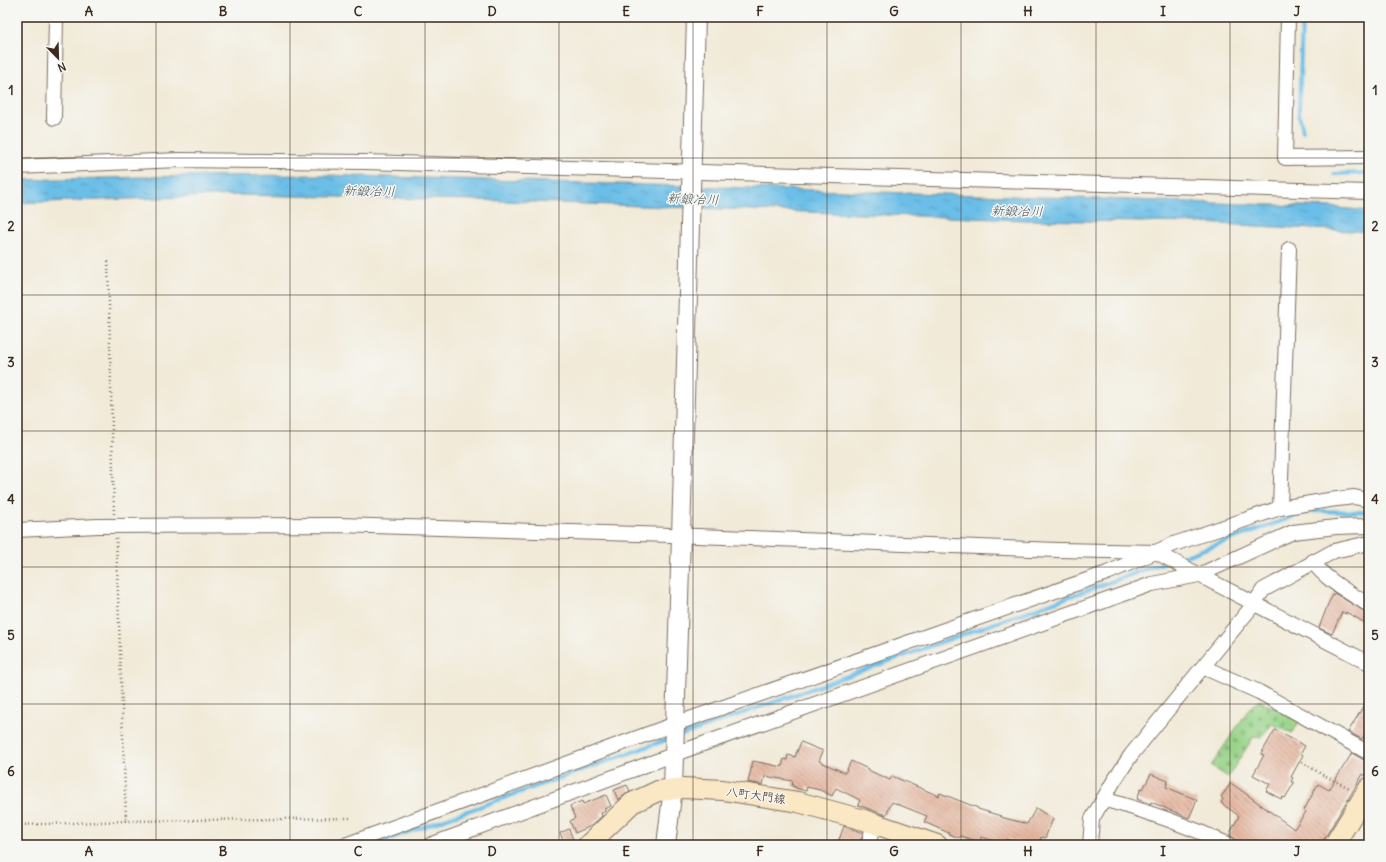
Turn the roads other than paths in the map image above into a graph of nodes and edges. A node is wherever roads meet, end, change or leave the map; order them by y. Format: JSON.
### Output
{"nodes":[{"id":1,"x":56,"y":17,"type":"edge"},
{"id":2,"x":696,"y":17,"type":"edge"},
{"id":3,"x":1288,"y":17,"type":"edge"},
{"id":4,"x":54,"y":118,"type":"dead end"},
{"id":5,"x":1369,"y":157,"type":"edge"},
{"id":6,"x":17,"y":167,"type":"edge"},
{"id":7,"x":692,"y":176,"type":"junction"},
{"id":8,"x":1369,"y":192,"type":"edge"},
{"id":9,"x":1289,"y":249,"type":"dead end"},
{"id":10,"x":1369,"y":500,"type":"edge"},
{"id":11,"x":1280,"y":508,"type":"junction"},
{"id":12,"x":1369,"y":527,"type":"edge"},
{"id":13,"x":17,"y":530,"type":"edge"},
{"id":14,"x":682,"y":536,"type":"junction"},
{"id":15,"x":1369,"y":543,"type":"edge"},
{"id":16,"x":1156,"y":552,"type":"junction"},
{"id":17,"x":1313,"y":562,"type":"junction"},
{"id":18,"x":1199,"y":575,"type":"junction"},
{"id":19,"x":1254,"y":604,"type":"junction"},
{"id":20,"x":1369,"y":605,"type":"edge"},
{"id":21,"x":1369,"y":663,"type":"edge"},
{"id":22,"x":1203,"y":667,"type":"junction"},
{"id":23,"x":675,"y":724,"type":"junction"},
{"id":24,"x":1369,"y":753,"type":"edge"},
{"id":25,"x":673,"y":755,"type":"junction"},
{"id":26,"x":673,"y":788,"type":"junction"},
{"id":27,"x":1367,"y":792,"type":"edge"},
{"id":28,"x":1103,"y":799,"type":"junction"},
{"id":29,"x":874,"y":824,"type":"junction"},
{"id":30,"x":345,"y":845,"type":"edge"},
{"id":31,"x":430,"y":845,"type":"edge"},
{"id":32,"x":588,"y":845,"type":"edge"},
{"id":33,"x":666,"y":845,"type":"edge"},
{"id":34,"x":868,"y":845,"type":"edge"},
{"id":35,"x":937,"y":845,"type":"edge"},
{"id":36,"x":1090,"y":845,"type":"edge"},
{"id":37,"x":1230,"y":845,"type":"edge"},
{"id":38,"x":1334,"y":845,"type":"edge"}],
"edges":[{"from":1,"to":4,"type":"street"},
{"from":2,"to":7,"type":"street"},
{"from":3,"to":5,"type":"street"},
{"from":6,"to":7,"type":"street"},
{"from":7,"to":8,"type":"street"},
{"from":7,"to":14,"type":"street"},
{"from":9,"to":11,"type":"street"},
{"from":10,"to":11,"type":"street"},
{"from":11,"to":16,"type":"street"},
{"from":12,"to":18,"type":"street"},
{"from":13,"to":14,"type":"street"},
{"from":14,"to":16,"type":"street"},
{"from":14,"to":23,"type":"street"},
{"from":15,"to":17,"type":"street"},
{"from":16,"to":18,"type":"street"},
{"from":16,"to":23,"type":"street"},
{"from":17,"to":19,"type":"street"},
{"from":17,"to":20,"type":"street"},
{"from":18,"to":19,"type":"street"},
{"from":18,"to":25,"type":"street"},
{"from":19,"to":21,"type":"street"},
{"from":19,"to":22,"type":"street"},
{"from":22,"to":24,"type":"street"},
{"from":22,"to":28,"type":"street"},
{"from":23,"to":25,"type":"street"},
{"from":23,"to":30,"type":"street"},
{"from":25,"to":26,"type":"street"},
{"from":25,"to":31,"type":"street"},
{"from":26,"to":29,"type":"main road","name":"八町大門線"},
{"from":26,"to":32,"type":"main road","name":"八町大門線"},
{"from":26,"to":33,"type":"street"},
{"from":27,"to":38,"type":"main road"},
{"from":28,"to":36,"type":"street"},
{"from":28,"to":37,"type":"street"},
{"from":29,"to":34,"type":"street"},
{"from":29,"to":35,"type":"main road","name":"八町大門線"}]}
